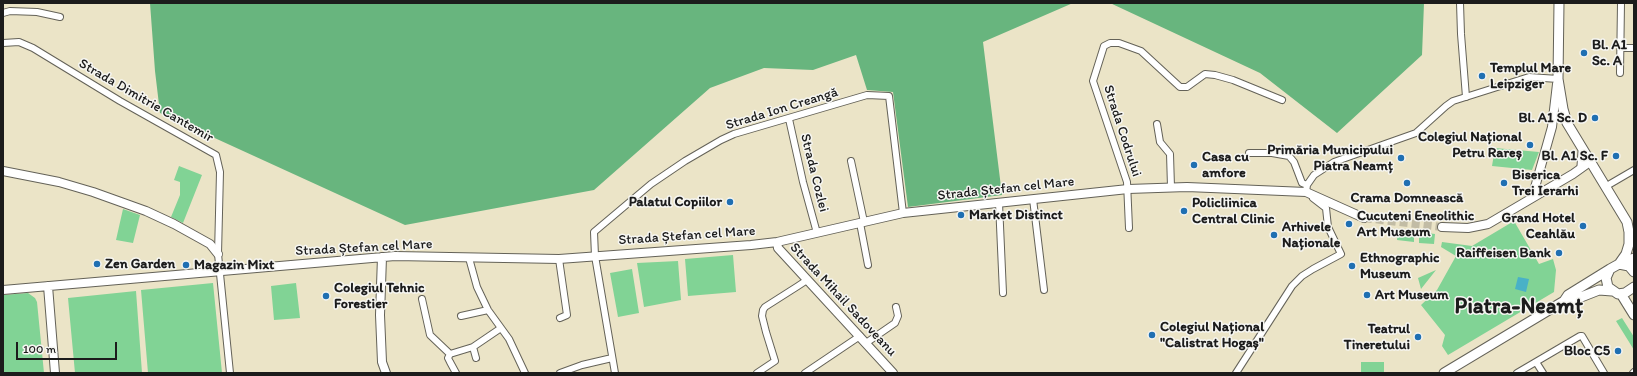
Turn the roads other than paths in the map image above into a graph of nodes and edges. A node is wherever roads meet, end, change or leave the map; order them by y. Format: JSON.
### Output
{"nodes":[{"id":1,"x":1460,"y":3,"type":"edge"},
{"id":2,"x":1559,"y":3,"type":"edge"},
{"id":3,"x":1621,"y":3,"type":"edge"},
{"id":4,"x":3,"y":13,"type":"edge"},
{"id":5,"x":60,"y":17,"type":"dead end"},
{"id":6,"x":3,"y":43,"type":"edge"},
{"id":7,"x":1621,"y":48,"type":"junction"},
{"id":8,"x":1634,"y":48,"type":"edge"},
{"id":9,"x":1620,"y":73,"type":"dead end"},
{"id":10,"x":1558,"y":79,"type":"junction"},
{"id":11,"x":1466,"y":97,"type":"junction"},
{"id":12,"x":1282,"y":100,"type":"dead end"},
{"id":13,"x":789,"y":119,"type":"junction"},
{"id":14,"x":1157,"y":124,"type":"dead end"},
{"id":15,"x":1583,"y":151,"type":"junction"},
{"id":16,"x":1249,"y":153,"type":"dead end"},
{"id":17,"x":851,"y":161,"type":"dead end"},
{"id":18,"x":1592,"y":164,"type":"junction"},
{"id":19,"x":1582,"y":166,"type":"junction"},
{"id":20,"x":1634,"y":170,"type":"edge"},
{"id":21,"x":3,"y":171,"type":"edge"},
{"id":22,"x":1598,"y":172,"type":"junction"},
{"id":23,"x":1573,"y":174,"type":"junction"},
{"id":24,"x":1610,"y":184,"type":"junction"},
{"id":25,"x":1171,"y":187,"type":"junction"},
{"id":26,"x":1128,"y":189,"type":"junction"},
{"id":27,"x":1307,"y":190,"type":"junction"},
{"id":28,"x":1532,"y":198,"type":"junction"},
{"id":29,"x":1033,"y":199,"type":"junction"},
{"id":30,"x":999,"y":203,"type":"junction"},
{"id":31,"x":904,"y":213,"type":"junction"},
{"id":32,"x":1364,"y":218,"type":"tunnel mouth"},
{"id":33,"x":862,"y":223,"type":"junction"},
{"id":34,"x":1634,"y":226,"type":"edge"},
{"id":35,"x":1442,"y":227,"type":"tunnel mouth"},
{"id":36,"x":1129,"y":228,"type":"dead end"},
{"id":37,"x":817,"y":233,"type":"junction"},
{"id":38,"x":777,"y":242,"type":"junction"},
{"id":39,"x":218,"y":254,"type":"junction"},
{"id":40,"x":596,"y":256,"type":"junction"},
{"id":41,"x":382,"y":257,"type":"junction"},
{"id":42,"x":469,"y":258,"type":"junction"},
{"id":43,"x":559,"y":259,"type":"junction"},
{"id":44,"x":1629,"y":264,"type":"edge"},
{"id":45,"x":868,"y":265,"type":"dead end"},
{"id":46,"x":1610,"y":269,"type":"junction"},
{"id":47,"x":220,"y":271,"type":"junction"},
{"id":48,"x":807,"y":280,"type":"junction"},
{"id":49,"x":48,"y":286,"type":"junction"},
{"id":50,"x":1634,"y":287,"type":"edge"},
{"id":51,"x":3,"y":290,"type":"edge"},
{"id":52,"x":1044,"y":290,"type":"dead end"},
{"id":53,"x":1612,"y":290,"type":"junction"},
{"id":54,"x":1003,"y":293,"type":"dead end"},
{"id":55,"x":1621,"y":294,"type":"junction"},
{"id":56,"x":422,"y":299,"type":"dead end"},
{"id":57,"x":1564,"y":301,"type":"junction"},
{"id":58,"x":896,"y":307,"type":"dead end"},
{"id":59,"x":488,"y":310,"type":"junction"},
{"id":60,"x":1634,"y":315,"type":"edge"},
{"id":61,"x":461,"y":316,"type":"dead end"},
{"id":62,"x":560,"y":318,"type":"dead end"},
{"id":63,"x":502,"y":328,"type":"junction"},
{"id":64,"x":863,"y":340,"type":"junction"},
{"id":65,"x":474,"y":347,"type":"junction"},
{"id":66,"x":450,"y":354,"type":"junction"},
{"id":67,"x":476,"y":358,"type":"dead end"},
{"id":68,"x":612,"y":358,"type":"junction"},
{"id":69,"x":1536,"y":362,"type":"junction"},
{"id":70,"x":55,"y":373,"type":"edge"},
{"id":71,"x":230,"y":373,"type":"edge"},
{"id":72,"x":386,"y":373,"type":"edge"},
{"id":73,"x":456,"y":373,"type":"edge"},
{"id":74,"x":525,"y":373,"type":"edge"},
{"id":75,"x":560,"y":373,"type":"edge"},
{"id":76,"x":615,"y":373,"type":"edge"},
{"id":77,"x":758,"y":373,"type":"edge"},
{"id":78,"x":805,"y":373,"type":"edge"},
{"id":79,"x":893,"y":373,"type":"edge"},
{"id":80,"x":1236,"y":373,"type":"edge"},
{"id":81,"x":1444,"y":373,"type":"edge"},
{"id":82,"x":1517,"y":373,"type":"edge"},
{"id":83,"x":1543,"y":373,"type":"edge"},
{"id":84,"x":1604,"y":373,"type":"edge"}],
"edges":[{"from":1,"to":11,"type":"street"},
{"from":2,"to":10,"type":"main road"},
{"from":3,"to":7,"type":"street"},
{"from":4,"to":5,"type":"street"},
{"from":6,"to":39,"type":"street","name":"Strada Dimitrie Cantemir"},
{"from":7,"to":8,"type":"street"},
{"from":7,"to":9,"type":"street"},
{"from":10,"to":11,"type":"street"},
{"from":10,"to":15,"type":"main road"},
{"from":10,"to":28,"type":"street"},
{"from":11,"to":27,"type":"street"},
{"from":12,"to":26,"type":"street","name":"Strada Codrului"},
{"from":13,"to":31,"type":"street","name":"Strada Ion Creangă"},
{"from":13,"to":37,"type":"street","name":"Strada Cozlei"},
{"from":13,"to":40,"type":"street","name":"Strada Ion Creangă"},
{"from":14,"to":25,"type":"street"},
{"from":15,"to":18,"type":"main road"},
{"from":15,"to":19,"type":"main road"},
{"from":16,"to":27,"type":"street"},
{"from":17,"to":33,"type":"street"},
{"from":18,"to":19,"type":"street"},
{"from":18,"to":22,"type":"main road"},
{"from":18,"to":24,"type":"main road"},
{"from":19,"to":23,"type":"street"},
{"from":20,"to":24,"type":"street"},
{"from":21,"to":39,"type":"street"},
{"from":22,"to":23,"type":"street"},
{"from":22,"to":44,"type":"main road"},
{"from":23,"to":28,"type":"street"},
{"from":24,"to":34,"type":"main road"},
{"from":25,"to":26,"type":"street","name":"Strada Ștefan cel Mare"},
{"from":25,"to":27,"type":"street","name":"Strada Ștefan cel Mare"},
{"from":26,"to":29,"type":"street","name":"Strada Ștefan cel Mare"},
{"from":26,"to":36,"type":"street"},
{"from":27,"to":32,"type":"street","name":"Strada Ștefan cel Mare"},
{"from":27,"to":80,"type":"street"},
{"from":28,"to":35,"type":"street"},
{"from":29,"to":30,"type":"street","name":"Strada Ștefan cel Mare"},
{"from":29,"to":52,"type":"street"},
{"from":30,"to":31,"type":"street","name":"Strada Ștefan cel Mare"},
{"from":30,"to":54,"type":"street"},
{"from":31,"to":33,"type":"street","name":"Strada Ștefan cel Mare"},
{"from":33,"to":37,"type":"street","name":"Strada Ștefan cel Mare"},
{"from":33,"to":45,"type":"street"},
{"from":37,"to":38,"type":"street","name":"Strada Ștefan cel Mare"},
{"from":38,"to":40,"type":"street","name":"Strada Ștefan cel Mare"},
{"from":38,"to":48,"type":"street","name":"Strada Mihail Sadoveanu"},
{"from":39,"to":47,"type":"street","name":"Strada Dimitrie Cantemir"},
{"from":40,"to":43,"type":"street","name":"Strada Ștefan cel Mare"},
{"from":40,"to":68,"type":"street"},
{"from":41,"to":42,"type":"street","name":"Strada Ștefan cel Mare"},
{"from":41,"to":47,"type":"street","name":"Strada Ștefan cel Mare"},
{"from":41,"to":72,"type":"street"},
{"from":42,"to":43,"type":"street","name":"Strada Ștefan cel Mare"},
{"from":42,"to":59,"type":"street"},
{"from":43,"to":62,"type":"street"},
{"from":44,"to":46,"type":"main road"},
{"from":46,"to":53,"type":"main road"},
{"from":46,"to":57,"type":"main road"},
{"from":47,"to":49,"type":"street","name":"Strada Ștefan cel Mare"},
{"from":47,"to":71,"type":"street","name":"Strada Dimitrie Cantemir"},
{"from":48,"to":64,"type":"street","name":"Strada Mihail Sadoveanu"},
{"from":48,"to":77,"type":"street"},
{"from":49,"to":51,"type":"street","name":"Strada Ștefan cel Mare"},
{"from":49,"to":70,"type":"street"},
{"from":50,"to":55,"type":"main road"},
{"from":53,"to":55,"type":"main road"},
{"from":53,"to":57,"type":"main road"},
{"from":55,"to":60,"type":"main road"},
{"from":56,"to":66,"type":"street"},
{"from":57,"to":81,"type":"main road"},
{"from":58,"to":64,"type":"street"},
{"from":59,"to":61,"type":"street"},
{"from":59,"to":63,"type":"street"},
{"from":63,"to":65,"type":"street"},
{"from":63,"to":74,"type":"street"},
{"from":64,"to":78,"type":"street"},
{"from":64,"to":79,"type":"street","name":"Strada Mihail Sadoveanu"},
{"from":65,"to":66,"type":"street"},
{"from":65,"to":67,"type":"street"},
{"from":66,"to":73,"type":"street"},
{"from":68,"to":75,"type":"street"},
{"from":68,"to":76,"type":"street"},
{"from":69,"to":82,"type":"street"},
{"from":69,"to":83,"type":"street"},
{"from":69,"to":84,"type":"street"}]}
